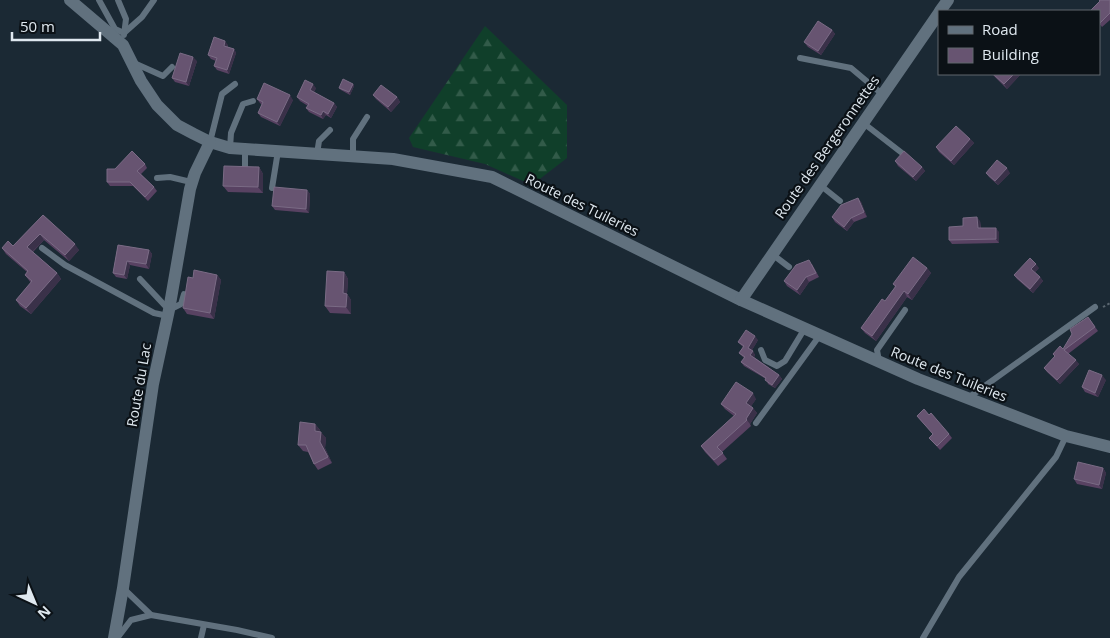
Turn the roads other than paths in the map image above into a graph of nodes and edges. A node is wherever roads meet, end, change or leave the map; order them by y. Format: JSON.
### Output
{"nodes":[{"id":1,"x":70,"y":0,"type":"edge"},
{"id":2,"x":99,"y":0,"type":"edge"},
{"id":3,"x":118,"y":0,"type":"edge"},
{"id":4,"x":154,"y":0,"type":"edge"},
{"id":5,"x":938,"y":13,"type":"edge"},
{"id":6,"x":123,"y":39,"type":"junction"},
{"id":7,"x":800,"y":58,"type":"dead end"},
{"id":8,"x":131,"y":62,"type":"junction"},
{"id":9,"x":172,"y":67,"type":"dead end"},
{"id":10,"x":235,"y":84,"type":"dead end"},
{"id":11,"x":882,"y":94,"type":"junction"},
{"id":12,"x":253,"y":101,"type":"dead end"},
{"id":13,"x":368,"y":117,"type":"dead end"},
{"id":14,"x":862,"y":122,"type":"junction"},
{"id":15,"x":330,"y":130,"type":"dead end"},
{"id":16,"x":210,"y":142,"type":"junction"},
{"id":17,"x":230,"y":148,"type":"junction"},
{"id":18,"x":245,"y":149,"type":"junction"},
{"id":19,"x":278,"y":151,"type":"junction"},
{"id":20,"x":902,"y":153,"type":"edge"},
{"id":21,"x":317,"y":154,"type":"junction"},
{"id":22,"x":353,"y":156,"type":"junction"},
{"id":23,"x":245,"y":167,"type":"edge"},
{"id":24,"x":158,"y":178,"type":"dead end"},
{"id":25,"x":191,"y":182,"type":"junction"},
{"id":26,"x":819,"y":184,"type":"junction"},
{"id":27,"x":272,"y":188,"type":"edge"},
{"id":28,"x":840,"y":201,"type":"dead end"},
{"id":29,"x":42,"y":248,"type":"dead end"},
{"id":30,"x":772,"y":254,"type":"junction"},
{"id":31,"x":789,"y":266,"type":"dead end"},
{"id":32,"x":140,"y":279,"type":"dead end"},
{"id":33,"x":184,"y":294,"type":"edge"},
{"id":34,"x":741,"y":300,"type":"junction"},
{"id":35,"x":1095,"y":307,"type":"dead end"},
{"id":36,"x":906,"y":310,"type":"dead end"},
{"id":37,"x":169,"y":313,"type":"junction"},
{"id":38,"x":805,"y":328,"type":"junction"},
{"id":39,"x":820,"y":335,"type":"junction"},
{"id":40,"x":761,"y":350,"type":"dead end"},
{"id":41,"x":879,"y":361,"type":"junction"},
{"id":42,"x":968,"y":398,"type":"junction"},
{"id":43,"x":756,"y":423,"type":"dead end"},
{"id":44,"x":1066,"y":436,"type":"junction"},
{"id":45,"x":1110,"y":447,"type":"edge"},
{"id":46,"x":123,"y":588,"type":"junction"},
{"id":47,"x":150,"y":615,"type":"junction"},
{"id":48,"x":204,"y":625,"type":"junction"},
{"id":49,"x":115,"y":638,"type":"edge"},
{"id":50,"x":201,"y":638,"type":"edge"},
{"id":51,"x":272,"y":638,"type":"edge"},
{"id":52,"x":923,"y":638,"type":"edge"}],
"edges":[{"from":1,"to":6,"type":"street","name":"Route des Tuileries"},
{"from":2,"to":6,"type":"lane"},
{"from":3,"to":6,"type":"lane"},
{"from":4,"to":6,"type":"lane"},
{"from":5,"to":11,"type":"street","name":"Route des Bergeronnettes"},
{"from":6,"to":8,"type":"street","name":"Route des Tuileries"},
{"from":7,"to":11,"type":"lane"},
{"from":8,"to":9,"type":"lane"},
{"from":8,"to":16,"type":"street","name":"Route des Tuileries"},
{"from":10,"to":16,"type":"lane"},
{"from":11,"to":14,"type":"street","name":"Route des Bergeronnettes"},
{"from":12,"to":17,"type":"lane"},
{"from":13,"to":22,"type":"lane"},
{"from":14,"to":20,"type":"lane"},
{"from":14,"to":26,"type":"street","name":"Route des Bergeronnettes"},
{"from":15,"to":21,"type":"lane"},
{"from":16,"to":17,"type":"street","name":"Route des Tuileries"},
{"from":16,"to":25,"type":"street","name":"Route du Lac"},
{"from":17,"to":18,"type":"street","name":"Route des Tuileries"},
{"from":18,"to":19,"type":"street","name":"Route des Tuileries"},
{"from":18,"to":23,"type":"lane"},
{"from":19,"to":21,"type":"street","name":"Route des Tuileries"},
{"from":19,"to":27,"type":"lane"},
{"from":21,"to":22,"type":"street","name":"Route des Tuileries"},
{"from":22,"to":34,"type":"street","name":"Route des Tuileries"},
{"from":24,"to":25,"type":"lane"},
{"from":25,"to":37,"type":"street","name":"Route du Lac"},
{"from":26,"to":28,"type":"lane"},
{"from":26,"to":30,"type":"street","name":"Route des Bergeronnettes"},
{"from":29,"to":37,"type":"lane"},
{"from":30,"to":31,"type":"lane"},
{"from":30,"to":34,"type":"street","name":"Route des Bergeronnettes"},
{"from":32,"to":37,"type":"lane"},
{"from":33,"to":37,"type":"lane"},
{"from":34,"to":38,"type":"street","name":"Route des Tuileries"},
{"from":35,"to":42,"type":"lane"},
{"from":36,"to":41,"type":"lane"},
{"from":37,"to":46,"type":"street","name":"Route du Lac"},
{"from":38,"to":39,"type":"street","name":"Route des Tuileries"},
{"from":38,"to":40,"type":"lane"},
{"from":39,"to":41,"type":"street","name":"Route des Tuileries"},
{"from":39,"to":43,"type":"lane"},
{"from":41,"to":42,"type":"street","name":"Route des Tuileries"},
{"from":42,"to":44,"type":"street","name":"Route des Tuileries"},
{"from":44,"to":45,"type":"street","name":"Route des Tuileries"},
{"from":44,"to":52,"type":"lane"},
{"from":46,"to":47,"type":"lane"},
{"from":46,"to":49,"type":"street","name":"Route du Lac"},
{"from":47,"to":48,"type":"lane"},
{"from":47,"to":49,"type":"lane"},
{"from":48,"to":50,"type":"lane"},
{"from":48,"to":51,"type":"lane"}]}
